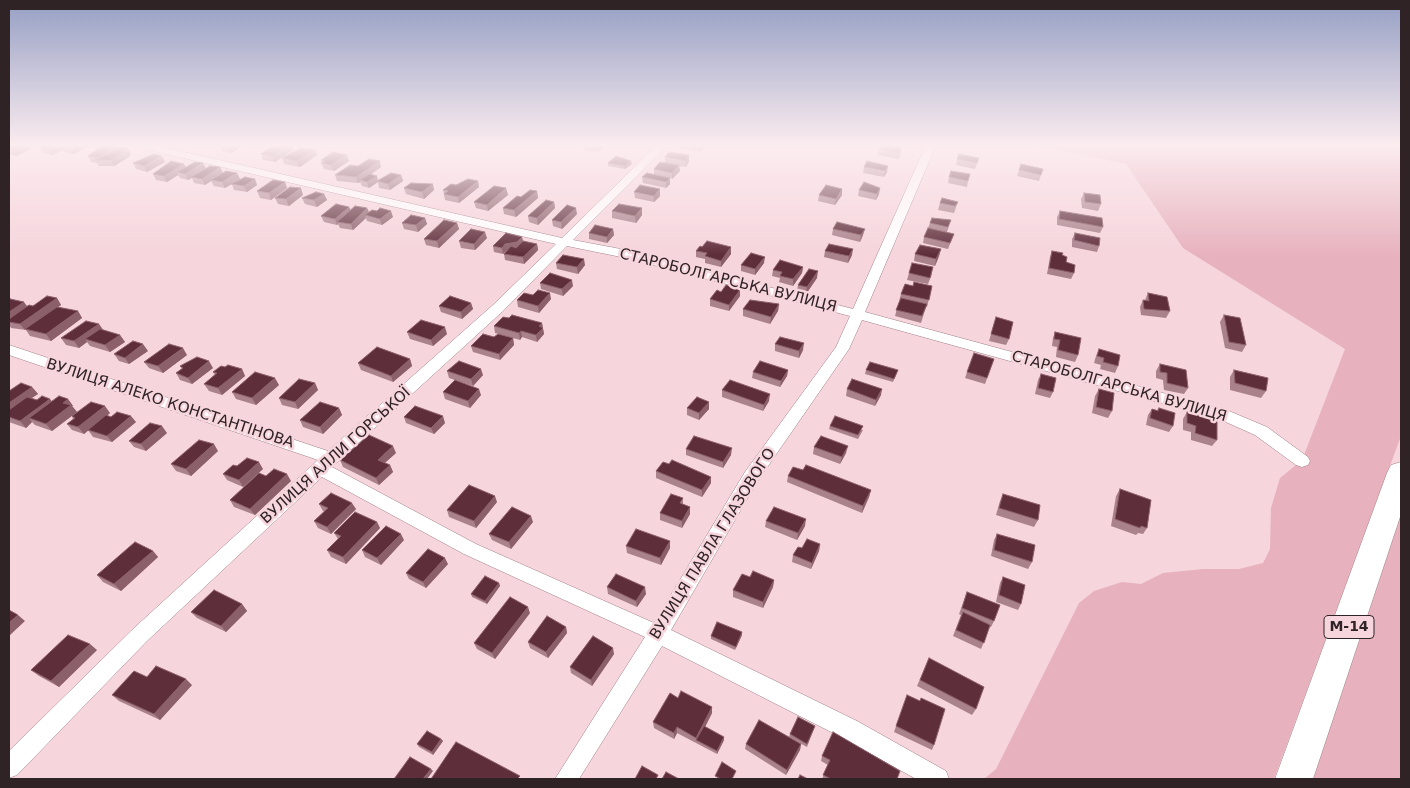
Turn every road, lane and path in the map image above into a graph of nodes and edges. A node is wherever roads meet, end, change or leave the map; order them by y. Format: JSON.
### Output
{"nodes":[{"id":1,"x":301,"y":182,"type":"edge"},
{"id":2,"x":625,"y":182,"type":"edge"},
{"id":3,"x":916,"y":182,"type":"edge"},
{"id":4,"x":564,"y":242,"type":"junction"},
{"id":5,"x":856,"y":314,"type":"junction"},
{"id":6,"x":9,"y":350,"type":"edge"},
{"id":7,"x":1302,"y":460,"type":"dead end"},
{"id":8,"x":325,"y":463,"type":"junction"},
{"id":9,"x":1401,"y":473,"type":"edge"},
{"id":10,"x":658,"y":634,"type":"junction"},
{"id":11,"x":9,"y":766,"type":"edge"},
{"id":12,"x":566,"y":779,"type":"edge"},
{"id":13,"x":938,"y":779,"type":"edge"},
{"id":14,"x":1294,"y":779,"type":"edge"}],
"edges":[{"from":1,"to":4,"type":"street","name":"СТАРОБОЛГАРСЬКА ВУЛИЦЯ"},
{"from":2,"to":4,"type":"street","name":"ВУЛИЦЯ АЛЛИ ГОРСЬКОЇ"},
{"from":3,"to":5,"type":"street","name":"ВУЛИЦЯ ПАВЛА ГЛАЗОВОГО"},
{"from":4,"to":5,"type":"street","name":"СТАРОБОЛГАРСЬКА ВУЛИЦЯ"},
{"from":4,"to":8,"type":"street","name":"ВУЛИЦЯ АЛЛИ ГОРСЬКОЇ"},
{"from":5,"to":7,"type":"street","name":"СТАРОБОЛГАРСЬКА ВУЛИЦЯ"},
{"from":5,"to":10,"type":"street","name":"ВУЛИЦЯ ПАВЛА ГЛАЗОВОГО"},
{"from":6,"to":8,"type":"street","name":"ВУЛИЦЯ АЛЕКО КОНСТАНТІНОВА"},
{"from":8,"to":10,"type":"street","name":"ВУЛИЦЯ АЛЕКО КОНСТАНТІНОВА"},
{"from":8,"to":11,"type":"street","name":"ВУЛИЦЯ АЛЛИ ГОРСЬКОЇ"},
{"from":9,"to":14,"type":"highway","number":"М-14"},
{"from":10,"to":12,"type":"street","name":"ВУЛИЦЯ ПАВЛА ГЛАЗОВОГО"},
{"from":10,"to":13,"type":"street","name":"ВУЛИЦЯ АЛЕКО КОНСТАНТІНОВА"}]}
